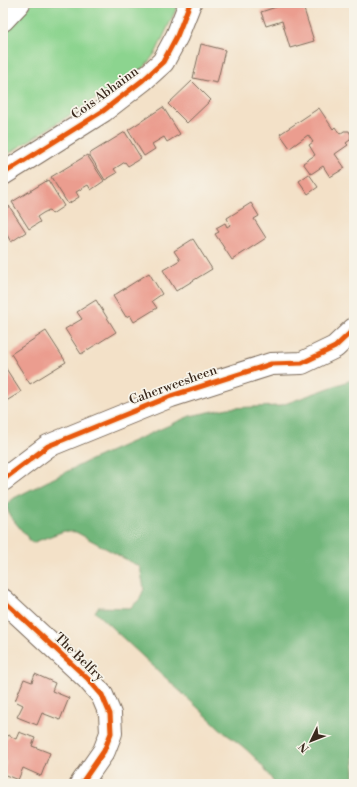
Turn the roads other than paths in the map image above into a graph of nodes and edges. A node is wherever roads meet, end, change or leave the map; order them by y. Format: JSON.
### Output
{"nodes":[{"id":1,"x":19,"y":3,"type":"edge"},
{"id":2,"x":190,"y":3,"type":"edge"},
{"id":3,"x":3,"y":20,"type":"edge"},
{"id":4,"x":3,"y":174,"type":"edge"},
{"id":5,"x":354,"y":329,"type":"edge"},
{"id":6,"x":3,"y":480,"type":"edge"},
{"id":7,"x":3,"y":600,"type":"edge"},
{"id":8,"x":81,"y":784,"type":"edge"}],
"edges":[{"from":1,"to":3,"type":"street"},
{"from":2,"to":4,"type":"street","name":"Cois Abhainn"},
{"from":5,"to":6,"type":"street","name":"Caherweesheen"},
{"from":7,"to":8,"type":"street","name":"The Belfry"}]}
